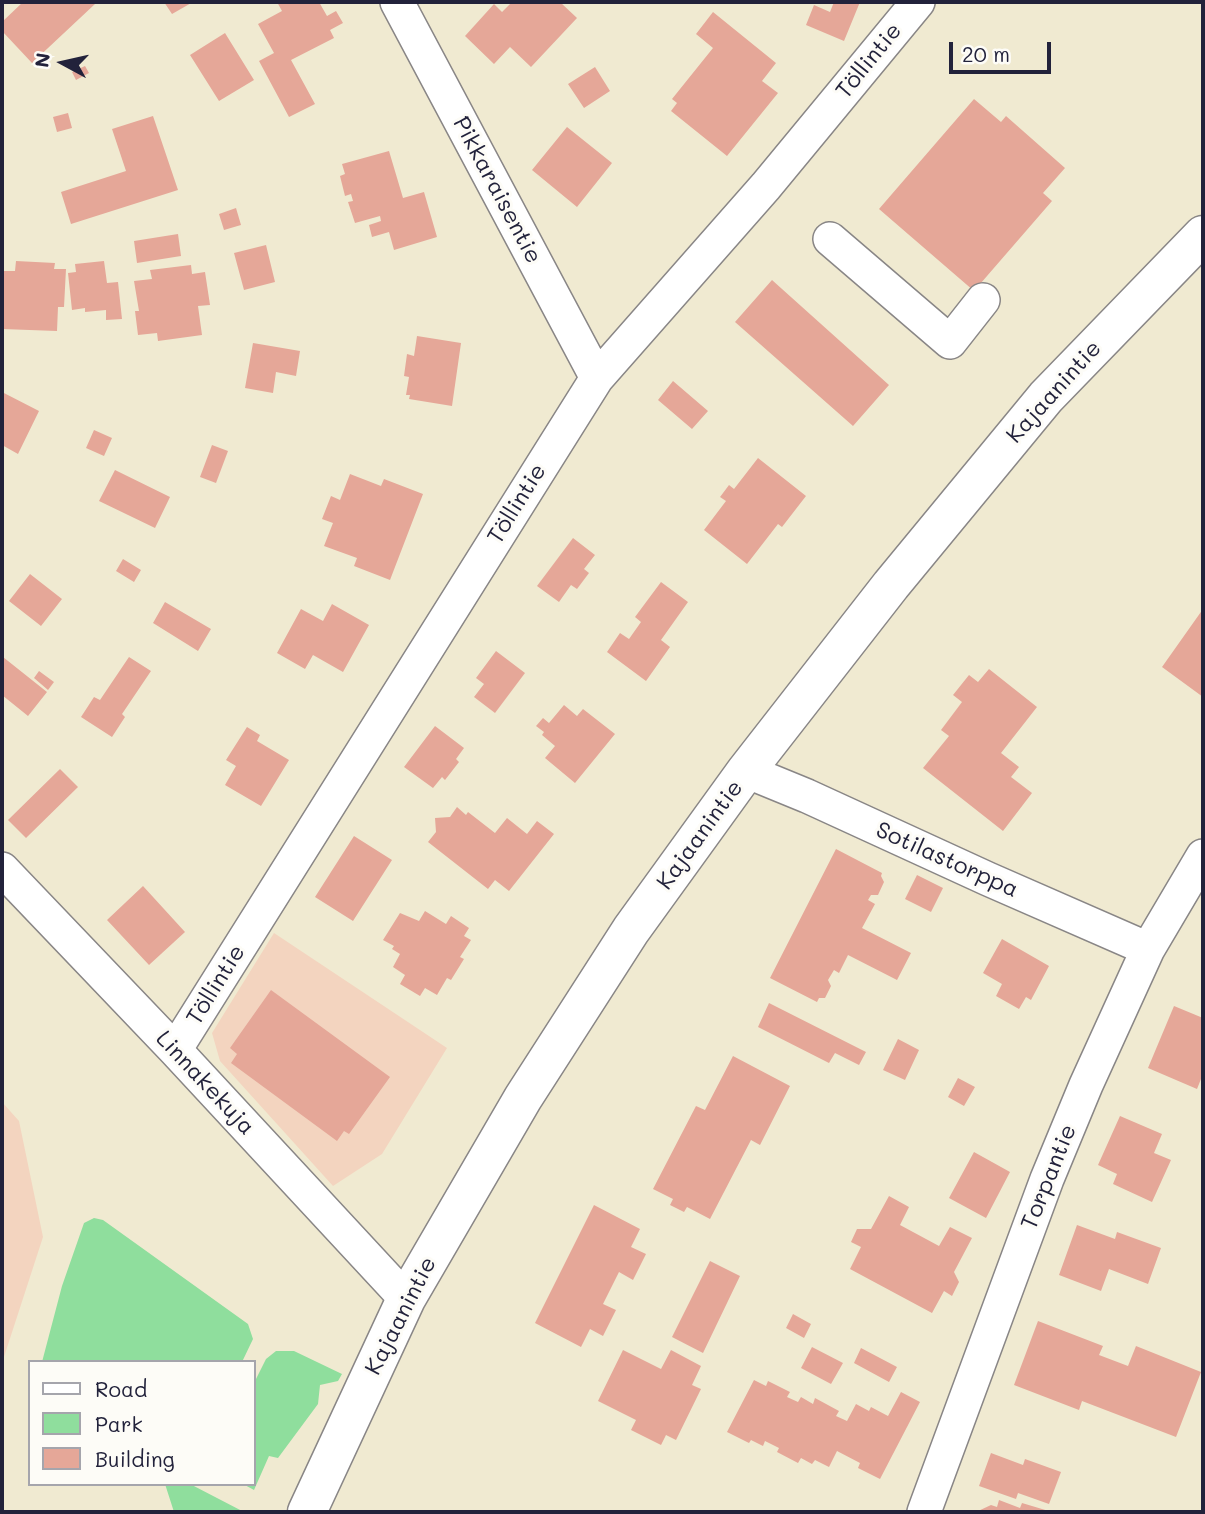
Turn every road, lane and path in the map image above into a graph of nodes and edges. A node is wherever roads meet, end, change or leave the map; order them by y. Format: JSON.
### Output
{"nodes":[{"id":1,"x":397,"y":2,"type":"edge"},
{"id":2,"x":918,"y":2,"type":"edge"},
{"id":3,"x":1203,"y":235,"type":"edge"},
{"id":4,"x":830,"y":239,"type":"dead end"},
{"id":5,"x":984,"y":300,"type":"dead end"},
{"id":6,"x":597,"y":377,"type":"junction"},
{"id":7,"x":746,"y":771,"type":"junction"},
{"id":8,"x":1203,"y":856,"type":"edge"},
{"id":9,"x":2,"y":869,"type":"edge"},
{"id":10,"x":1148,"y":949,"type":"junction"},
{"id":11,"x":175,"y":1050,"type":"junction"},
{"id":12,"x":406,"y":1299,"type":"junction"},
{"id":13,"x":307,"y":1512,"type":"edge"},
{"id":14,"x":923,"y":1512,"type":"edge"}],
"edges":[{"from":1,"to":6,"type":"street","name":"Pikkaraisentie"},
{"from":2,"to":6,"type":"street","name":"Töllintie"},
{"from":3,"to":7,"type":"main road","name":"Kajaanintie"},
{"from":4,"to":5,"type":"street"},
{"from":6,"to":11,"type":"street","name":"Töllintie"},
{"from":7,"to":10,"type":"street","name":"Sotilastorppa"},
{"from":7,"to":12,"type":"main road","name":"Kajaanintie"},
{"from":8,"to":10,"type":"street","name":"Torpantie"},
{"from":9,"to":11,"type":"street","name":"Linnakekuja"},
{"from":10,"to":14,"type":"street","name":"Torpantie"},
{"from":11,"to":12,"type":"street","name":"Linnakekuja"},
{"from":12,"to":13,"type":"main road","name":"Kajaanintie"}]}
